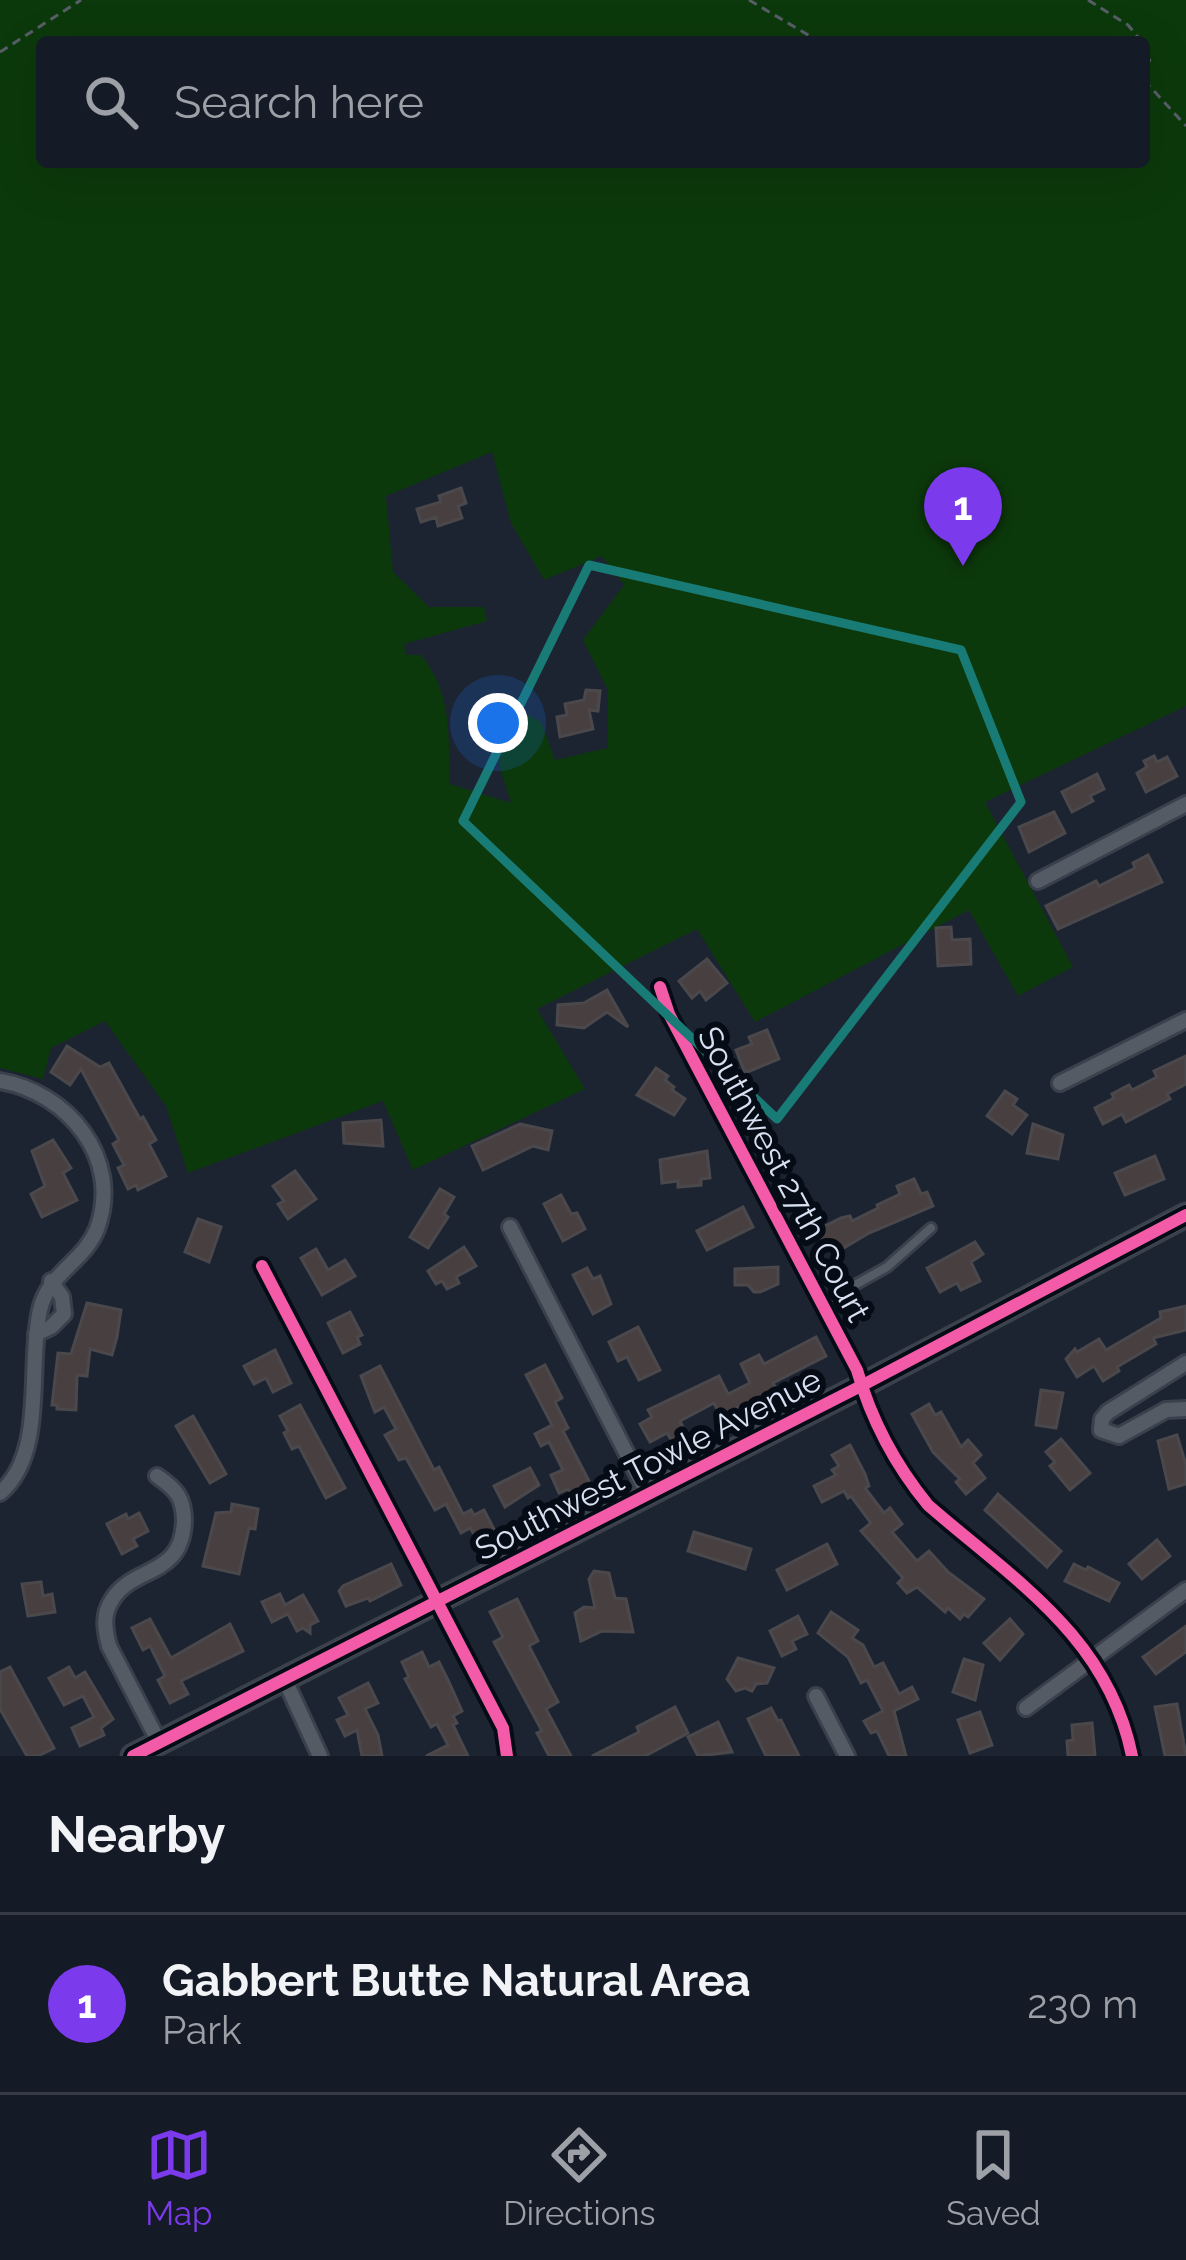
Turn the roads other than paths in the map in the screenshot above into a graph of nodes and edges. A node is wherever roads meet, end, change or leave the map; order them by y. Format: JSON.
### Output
{"nodes":[{"id":1,"x":1186,"y":804,"type":"edge"},
{"id":2,"x":1038,"y":881,"type":"dead end"},
{"id":3,"x":660,"y":987,"type":"dead end"},
{"id":4,"x":1186,"y":1020,"type":"edge"},
{"id":5,"x":0,"y":1081,"type":"edge"},
{"id":6,"x":1060,"y":1083,"type":"dead end"},
{"id":7,"x":1186,"y":1215,"type":"edge"},
{"id":8,"x":510,"y":1227,"type":"dead end"},
{"id":9,"x":931,"y":1228,"type":"dead end"},
{"id":10,"x":262,"y":1266,"type":"dead end"},
{"id":11,"x":51,"y":1281,"type":"junction"},
{"id":12,"x":822,"y":1304,"type":"junction"},
{"id":13,"x":36,"y":1334,"type":"junction"},
{"id":14,"x":1186,"y":1363,"type":"edge"},
{"id":15,"x":861,"y":1386,"type":"junction"},
{"id":16,"x":1186,"y":1409,"type":"edge"},
{"id":17,"x":157,"y":1476,"type":"dead end"},
{"id":18,"x":0,"y":1493,"type":"edge"},
{"id":19,"x":648,"y":1495,"type":"junction"},
{"id":20,"x":1186,"y":1590,"type":"edge"},
{"id":21,"x":438,"y":1602,"type":"junction"},
{"id":22,"x":1093,"y":1658,"type":"junction"},
{"id":23,"x":285,"y":1680,"type":"junction"},
{"id":24,"x":816,"y":1696,"type":"dead end"},
{"id":25,"x":1026,"y":1708,"type":"dead end"},
{"id":26,"x":159,"y":1742,"type":"junction"},
{"id":27,"x":133,"y":1756,"type":"edge"},
{"id":28,"x":320,"y":1756,"type":"edge"},
{"id":29,"x":507,"y":1756,"type":"edge"},
{"id":30,"x":847,"y":1756,"type":"edge"},
{"id":31,"x":1132,"y":1756,"type":"edge"}],
"edges":[{"from":1,"to":2,"type":"street"},
{"from":3,"to":12,"type":"street","name":"Southwest 27th Court"},
{"from":4,"to":6,"type":"street"},
{"from":5,"to":11,"type":"street"},
{"from":7,"to":15,"type":"main road","name":"Southwest Towle Avenue"},
{"from":8,"to":19,"type":"street"},
{"from":9,"to":12,"type":"lane"},
{"from":10,"to":21,"type":"street"},
{"from":11,"to":13,"type":"street"},
{"from":11,"to":13,"type":"street"},
{"from":12,"to":15,"type":"street","name":"Southwest 27th Court"},
{"from":13,"to":18,"type":"street"},
{"from":14,"to":16,"type":"street"},
{"from":15,"to":19,"type":"main road","name":"Southwest Towle Avenue"},
{"from":15,"to":22,"type":"street","name":"Southwest 27th Court"},
{"from":17,"to":26,"type":"street"},
{"from":19,"to":21,"type":"main road","name":"Southwest Towle Avenue"},
{"from":20,"to":22,"type":"street"},
{"from":21,"to":23,"type":"main road","name":"Southwest Towle Avenue"},
{"from":21,"to":29,"type":"street"},
{"from":22,"to":25,"type":"street"},
{"from":22,"to":31,"type":"street","name":"Southwest 27th Court"},
{"from":23,"to":26,"type":"main road","name":"Southwest Towle Avenue"},
{"from":23,"to":28,"type":"street"},
{"from":24,"to":30,"type":"street"},
{"from":26,"to":27,"type":"main road","name":"Southwest Towle Avenue"}]}
